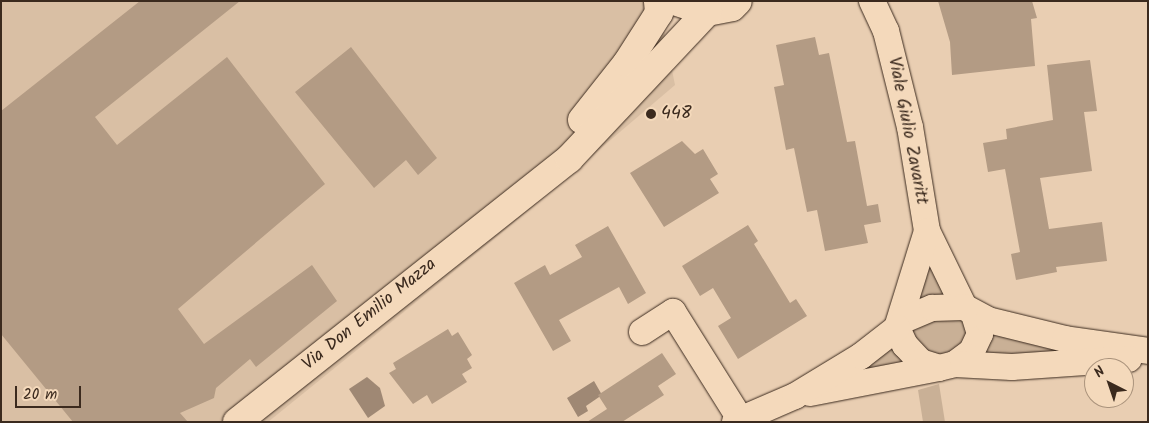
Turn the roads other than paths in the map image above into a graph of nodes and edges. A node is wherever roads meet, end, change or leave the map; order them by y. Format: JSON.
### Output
{"nodes":[{"id":1,"x":658,"y":1,"type":"edge"},
{"id":2,"x":674,"y":1,"type":"edge"},
{"id":3,"x":738,"y":1,"type":"edge"},
{"id":4,"x":872,"y":1,"type":"edge"},
{"id":5,"x":885,"y":1,"type":"edge"},
{"id":6,"x":707,"y":12,"type":"junction"},
{"id":7,"x":886,"y":31,"type":"junction"},
{"id":8,"x":503,"y":209,"type":"junction"},
{"id":9,"x":927,"y":231,"type":"junction"},
{"id":10,"x":969,"y":311,"type":"junction"},
{"id":11,"x":899,"y":324,"type":"junction"},
{"id":12,"x":642,"y":332,"type":"dead end"},
{"id":13,"x":1148,"y":351,"type":"edge"},
{"id":14,"x":1148,"y":358,"type":"edge"},
{"id":15,"x":947,"y":366,"type":"junction"},
{"id":16,"x":795,"y":396,"type":"junction"},
{"id":17,"x":737,"y":420,"type":"edge"},
{"id":18,"x":237,"y":422,"type":"edge"}],
"edges":[{"from":1,"to":8,"type":"street","name":"Via Don Emilio Mazza"},
{"from":2,"to":6,"type":"street"},
{"from":3,"to":6,"type":"street"},
{"from":4,"to":7,"type":"street","name":"Viale Giulio Zavaritt"},
{"from":5,"to":7,"type":"street","name":"Viale Giulio Zavaritt"},
{"from":6,"to":8,"type":"street","name":"Via Don Emilio Mazza"},
{"from":7,"to":9,"type":"street","name":"Viale Giulio Zavaritt"},
{"from":8,"to":18,"type":"street","name":"Via Don Emilio Mazza"},
{"from":9,"to":10,"type":"street","name":"Viale Giulio Zavaritt"},
{"from":9,"to":11,"type":"street","name":"Viale Giulio Zavaritt"},
{"from":10,"to":11,"type":"street"},
{"from":10,"to":13,"type":"street"},
{"from":10,"to":15,"type":"street"},
{"from":11,"to":15,"type":"street"},
{"from":11,"to":16,"type":"street"},
{"from":12,"to":17,"type":"street"},
{"from":14,"to":15,"type":"street"},
{"from":15,"to":16,"type":"street"},
{"from":16,"to":17,"type":"street"}]}
